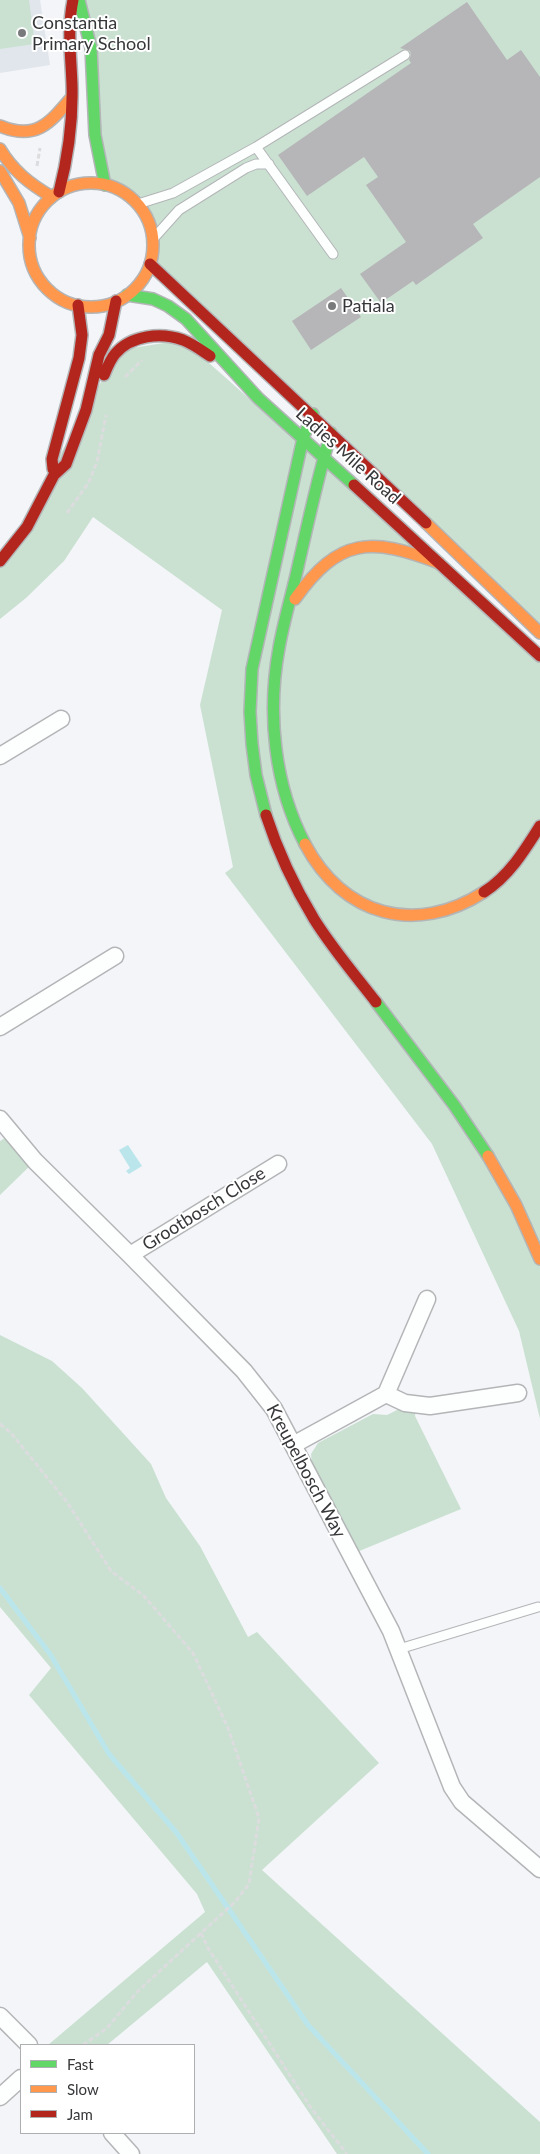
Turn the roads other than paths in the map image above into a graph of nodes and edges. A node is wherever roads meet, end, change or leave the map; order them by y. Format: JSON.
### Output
{"nodes":[{"id":1,"x":73,"y":0,"type":"edge"},
{"id":2,"x":79,"y":0,"type":"edge"},
{"id":3,"x":405,"y":54,"type":"dead end"},
{"id":4,"x":72,"y":97,"type":"junction"},
{"id":5,"x":0,"y":126,"type":"edge"},
{"id":6,"x":256,"y":146,"type":"junction"},
{"id":7,"x":0,"y":149,"type":"edge"},
{"id":8,"x":269,"y":164,"type":"junction"},
{"id":9,"x":0,"y":171,"type":"edge"},
{"id":10,"x":106,"y":185,"type":"junction"},
{"id":11,"x":55,"y":195,"type":"junction"},
{"id":12,"x":138,"y":204,"type":"junction"},
{"id":13,"x":30,"y":238,"type":"junction"},
{"id":14,"x":153,"y":239,"type":"junction"},
{"id":15,"x":333,"y":254,"type":"dead end"},
{"id":16,"x":150,"y":264,"type":"junction"},
{"id":17,"x":127,"y":295,"type":"junction"},
{"id":18,"x":116,"y":301,"type":"junction"},
{"id":19,"x":78,"y":305,"type":"junction"},
{"id":20,"x":233,"y":370,"type":"junction"},
{"id":21,"x":86,"y":410,"type":"junction"},
{"id":22,"x":312,"y":414,"type":"junction"},
{"id":23,"x":331,"y":433,"type":"junction"},
{"id":24,"x":303,"y":438,"type":"junction"},
{"id":25,"x":324,"y":456,"type":"junction"},
{"id":26,"x":54,"y":475,"type":"junction"},
{"id":27,"x":0,"y":562,"type":"edge"},
{"id":28,"x":439,"y":563,"type":"junction"},
{"id":29,"x":287,"y":611,"type":"junction"},
{"id":30,"x":540,"y":633,"type":"edge"},
{"id":31,"x":540,"y":656,"type":"edge"},
{"id":32,"x":61,"y":718,"type":"dead end"},
{"id":33,"x":0,"y":756,"type":"edge"},
{"id":34,"x":540,"y":826,"type":"edge"},
{"id":35,"x":115,"y":956,"type":"dead end"},
{"id":36,"x":0,"y":1027,"type":"edge"},
{"id":37,"x":0,"y":1119,"type":"edge"},
{"id":38,"x":278,"y":1164,"type":"dead end"},
{"id":39,"x":130,"y":1255,"type":"junction"},
{"id":40,"x":540,"y":1259,"type":"edge"},
{"id":41,"x":427,"y":1299,"type":"dead end"},
{"id":42,"x":518,"y":1393,"type":"dead end"},
{"id":43,"x":386,"y":1394,"type":"junction"},
{"id":44,"x":293,"y":1445,"type":"junction"},
{"id":45,"x":538,"y":1607,"type":"dead end"},
{"id":46,"x":399,"y":1649,"type":"junction"},
{"id":47,"x":540,"y":1869,"type":"edge"},
{"id":48,"x":0,"y":2016,"type":"edge"},
{"id":49,"x":28,"y":2044,"type":"edge"},
{"id":50,"x":20,"y":2079,"type":"edge"},
{"id":51,"x":0,"y":2097,"type":"edge"},
{"id":52,"x":113,"y":2134,"type":"edge"},
{"id":53,"x":131,"y":2154,"type":"edge"}],
"edges":[{"from":1,"to":4,"type":"main road"},
{"from":2,"to":10,"type":"main road"},
{"from":3,"to":6,"type":"lane"},
{"from":4,"to":5,"type":"main road"},
{"from":4,"to":11,"type":"main road"},
{"from":6,"to":8,"type":"lane"},
{"from":6,"to":12,"type":"lane"},
{"from":7,"to":11,"type":"main road"},
{"from":8,"to":14,"type":"lane"},
{"from":8,"to":15,"type":"lane"},
{"from":9,"to":13,"type":"main road"},
{"from":10,"to":11,"type":"main road"},
{"from":10,"to":12,"type":"main road"},
{"from":11,"to":13,"type":"main road"},
{"from":12,"to":14,"type":"main road"},
{"from":13,"to":19,"type":"main road"},
{"from":14,"to":16,"type":"main road"},
{"from":16,"to":17,"type":"main road"},
{"from":16,"to":22,"type":"main road","name":"Ladies Mile Road"},
{"from":17,"to":18,"type":"main road"},
{"from":17,"to":20,"type":"main road","name":"Ladies Mile Road"},
{"from":18,"to":19,"type":"main road"},
{"from":18,"to":21,"type":"main road"},
{"from":19,"to":26,"type":"main road"},
{"from":20,"to":21,"type":"main road"},
{"from":20,"to":24,"type":"main road","name":"Ladies Mile Road"},
{"from":21,"to":26,"type":"main road"},
{"from":22,"to":23,"type":"main road","name":"Ladies Mile Road"},
{"from":22,"to":24,"type":"main road"},
{"from":23,"to":25,"type":"main road"},
{"from":23,"to":30,"type":"main road","name":"Ladies Mile Road"},
{"from":24,"to":25,"type":"main road","name":"Ladies Mile Road"},
{"from":24,"to":40,"type":"main road"},
{"from":25,"to":28,"type":"main road","name":"Ladies Mile Road"},
{"from":25,"to":29,"type":"main road"},
{"from":26,"to":27,"type":"main road"},
{"from":28,"to":29,"type":"main road"},
{"from":28,"to":31,"type":"main road","name":"Ladies Mile Road"},
{"from":29,"to":34,"type":"main road"},
{"from":32,"to":33,"type":"street"},
{"from":35,"to":36,"type":"street"},
{"from":37,"to":39,"type":"street","name":"Kreupelbosch Way"},
{"from":38,"to":39,"type":"street","name":"Grootbosch Close"},
{"from":39,"to":44,"type":"street","name":"Kreupelbosch Way"},
{"from":41,"to":43,"type":"street"},
{"from":42,"to":43,"type":"street"},
{"from":43,"to":44,"type":"street"},
{"from":44,"to":46,"type":"street","name":"Kreupelbosch Way"},
{"from":45,"to":46,"type":"lane"},
{"from":46,"to":47,"type":"street","name":"Kreupelbosch Way"},
{"from":48,"to":49,"type":"street"},
{"from":50,"to":51,"type":"street"},
{"from":52,"to":53,"type":"street"}]}
